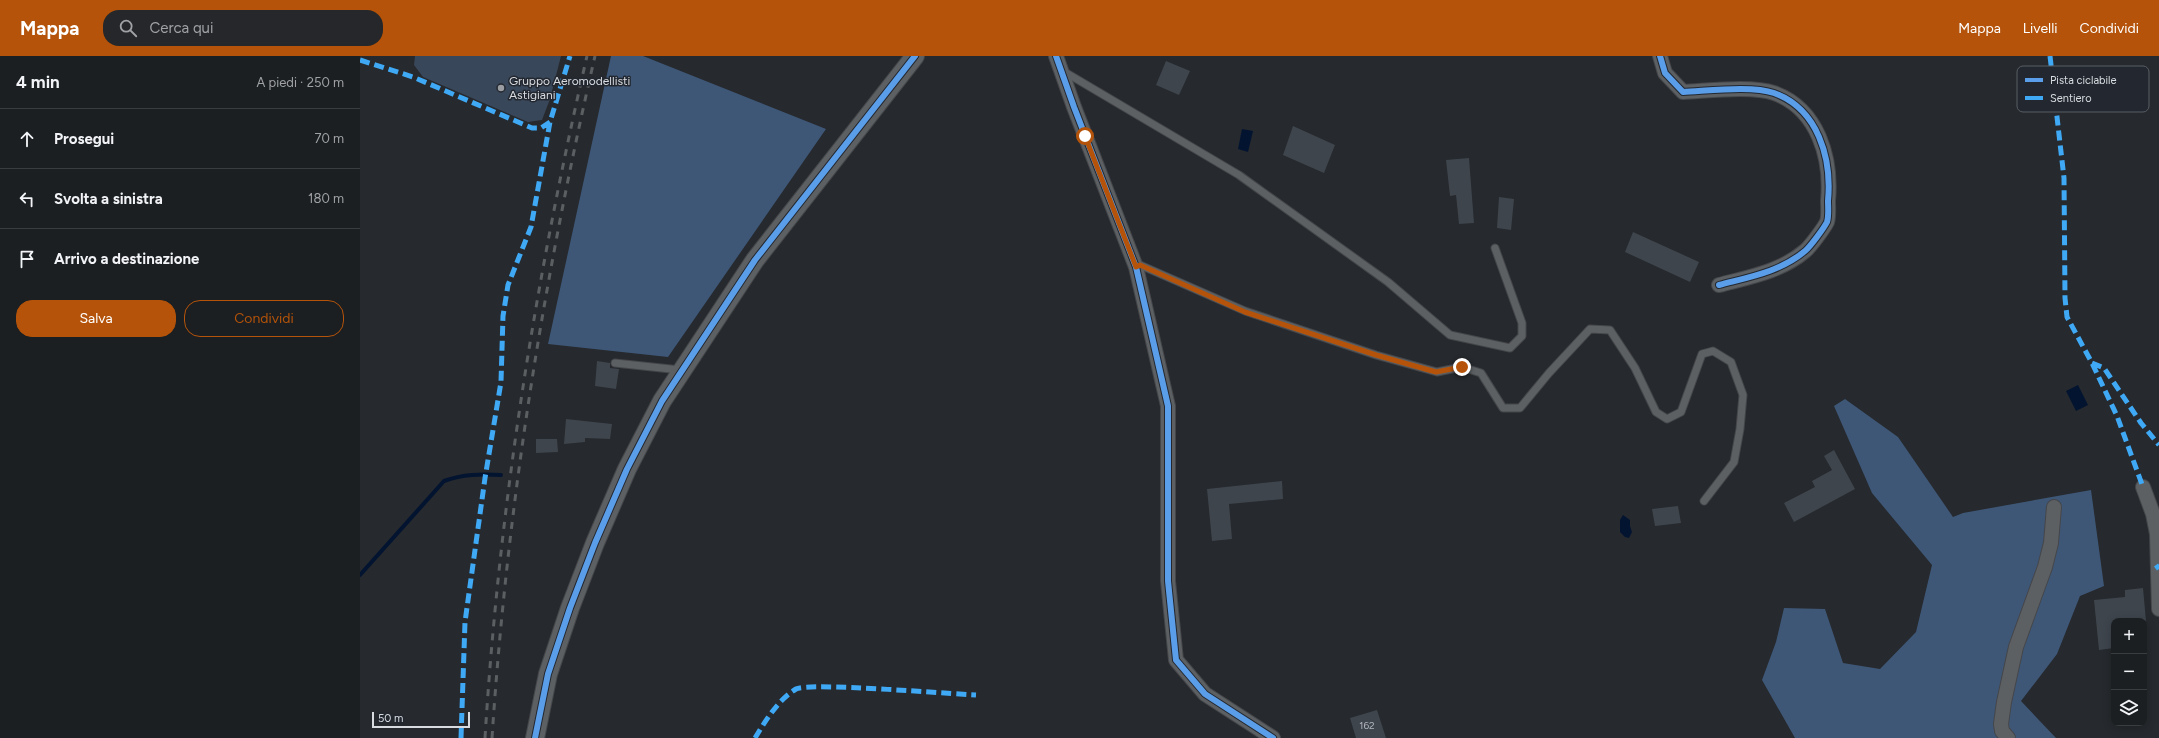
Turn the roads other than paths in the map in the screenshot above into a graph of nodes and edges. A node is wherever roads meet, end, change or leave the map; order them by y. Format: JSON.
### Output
{"nodes":[{"id":1,"x":915,"y":56,"type":"edge"},
{"id":2,"x":1056,"y":56,"type":"edge"},
{"id":3,"x":1660,"y":56,"type":"edge"},
{"id":4,"x":1061,"y":70,"type":"junction"},
{"id":5,"x":1495,"y":248,"type":"dead end"},
{"id":6,"x":1136,"y":267,"type":"junction"},
{"id":7,"x":1719,"y":285,"type":"dead end"},
{"id":8,"x":615,"y":363,"type":"dead end"},
{"id":9,"x":682,"y":370,"type":"junction"},
{"id":10,"x":2143,"y":487,"type":"dead end"},
{"id":11,"x":1704,"y":502,"type":"dead end"},
{"id":12,"x":2054,"y":507,"type":"dead end"},
{"id":13,"x":2159,"y":609,"type":"edge"},
{"id":14,"x":535,"y":738,"type":"edge"},
{"id":15,"x":1273,"y":738,"type":"edge"},
{"id":16,"x":2008,"y":738,"type":"edge"}],
"edges":[{"from":1,"to":9,"type":"street"},
{"from":2,"to":4,"type":"street"},
{"from":3,"to":7,"type":"street"},
{"from":4,"to":5,"type":"lane"},
{"from":4,"to":6,"type":"street"},
{"from":6,"to":11,"type":"lane"},
{"from":6,"to":15,"type":"street"},
{"from":8,"to":9,"type":"lane"},
{"from":9,"to":14,"type":"street"},
{"from":10,"to":13,"type":"street"},
{"from":12,"to":16,"type":"street"}]}
